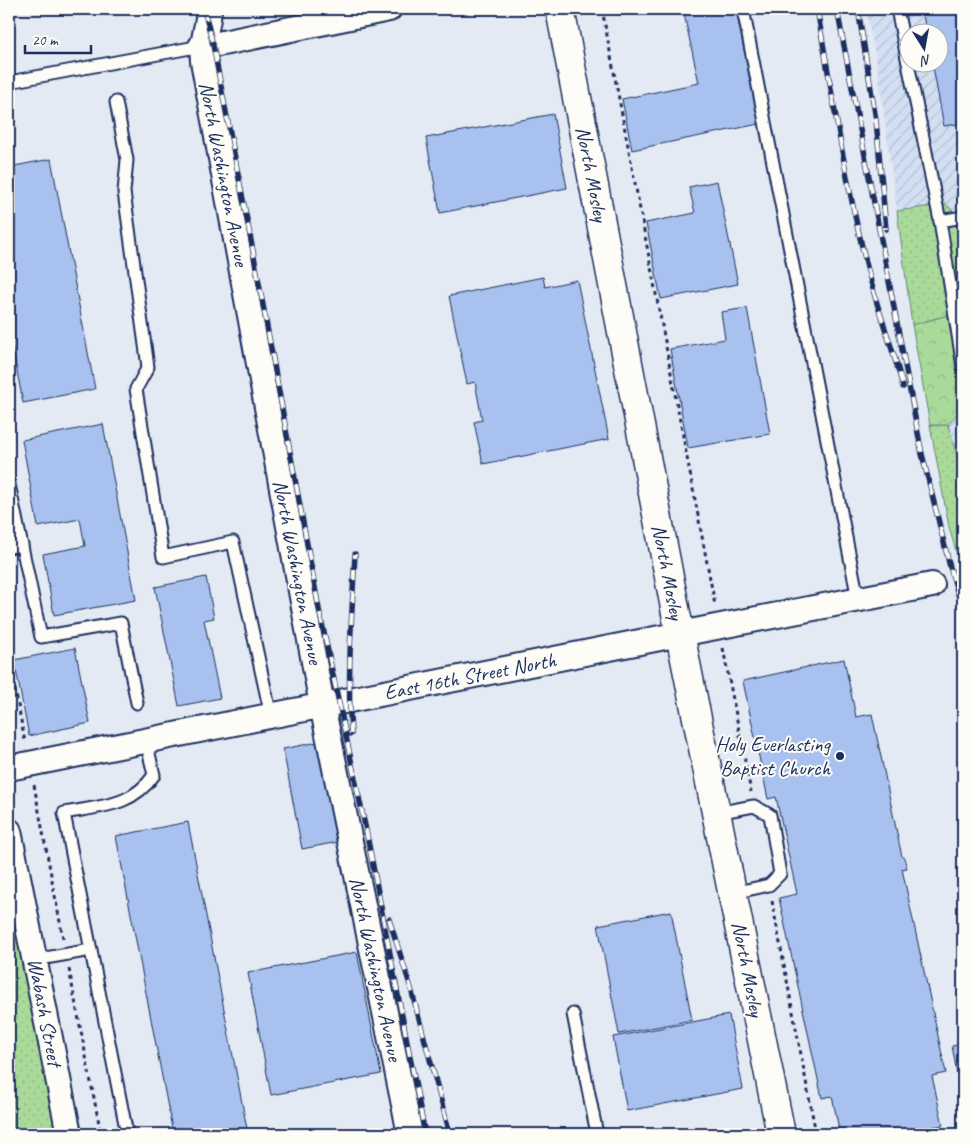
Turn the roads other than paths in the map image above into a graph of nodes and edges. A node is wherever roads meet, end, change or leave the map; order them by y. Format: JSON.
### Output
{"nodes":[{"id":1,"x":210,"y":9,"type":"edge"},
{"id":2,"x":389,"y":9,"type":"edge"},
{"id":3,"x":560,"y":9,"type":"edge"},
{"id":4,"x":743,"y":9,"type":"edge"},
{"id":5,"x":898,"y":9,"type":"edge"},
{"id":6,"x":201,"y":46,"type":"junction"},
{"id":7,"x":9,"y":82,"type":"edge"},
{"id":8,"x":116,"y":102,"type":"dead end"},
{"id":9,"x":963,"y":217,"type":"edge"},
{"id":10,"x":940,"y":221,"type":"junction"},
{"id":11,"x":963,"y":367,"type":"edge"},
{"id":12,"x":9,"y":484,"type":"edge"},
{"id":13,"x":22,"y":545,"type":"junction"},
{"id":14,"x":9,"y":547,"type":"edge"},
{"id":15,"x":932,"y":585,"type":"dead end"},
{"id":16,"x":858,"y":599,"type":"junction"},
{"id":17,"x":680,"y":634,"type":"junction"},
{"id":18,"x":137,"y":703,"type":"dead end"},
{"id":19,"x":322,"y":705,"type":"junction"},
{"id":20,"x":271,"y":716,"type":"junction"},
{"id":21,"x":146,"y":741,"type":"junction"},
{"id":22,"x":19,"y":766,"type":"edge"},
{"id":23,"x":716,"y":813,"type":"junction"},
{"id":24,"x":9,"y":831,"type":"edge"},
{"id":25,"x":732,"y":893,"type":"junction"},
{"id":26,"x":91,"y":950,"type":"junction"},
{"id":27,"x":34,"y":960,"type":"junction"},
{"id":28,"x":573,"y":1014,"type":"dead end"},
{"id":29,"x":69,"y":1134,"type":"edge"},
{"id":30,"x":128,"y":1134,"type":"edge"},
{"id":31,"x":410,"y":1134,"type":"edge"},
{"id":32,"x":597,"y":1134,"type":"edge"},
{"id":33,"x":781,"y":1134,"type":"edge"}],
"edges":[{"from":1,"to":6,"type":"street","name":"North Washington Avenue"},
{"from":2,"to":6,"type":"street"},
{"from":3,"to":17,"type":"street","name":"North Mosley"},
{"from":4,"to":16,"type":"lane"},
{"from":5,"to":10,"type":"lane"},
{"from":6,"to":7,"type":"lane"},
{"from":6,"to":19,"type":"street","name":"North Washington Avenue"},
{"from":8,"to":20,"type":"lane"},
{"from":9,"to":10,"type":"lane"},
{"from":10,"to":11,"type":"lane"},
{"from":12,"to":13,"type":"lane"},
{"from":13,"to":14,"type":"lane"},
{"from":13,"to":18,"type":"lane"},
{"from":15,"to":16,"type":"street","name":"East 16th Street North"},
{"from":16,"to":17,"type":"street","name":"East 16th Street North"},
{"from":17,"to":19,"type":"street","name":"East 16th Street North"},
{"from":17,"to":23,"type":"street","name":"North Mosley"},
{"from":19,"to":20,"type":"street","name":"East 16th Street North"},
{"from":19,"to":31,"type":"street","name":"North Washington Avenue"},
{"from":20,"to":21,"type":"street","name":"East 16th Street North"},
{"from":21,"to":22,"type":"street","name":"East 16th Street North"},
{"from":21,"to":26,"type":"lane"},
{"from":23,"to":25,"type":"street","name":"North Mosley"},
{"from":23,"to":25,"type":"lane"},
{"from":24,"to":27,"type":"street","name":"Wabash Street"},
{"from":25,"to":33,"type":"street","name":"North Mosley"},
{"from":26,"to":27,"type":"lane"},
{"from":26,"to":30,"type":"lane"},
{"from":27,"to":29,"type":"street","name":"Wabash Street"},
{"from":28,"to":32,"type":"lane"}]}
